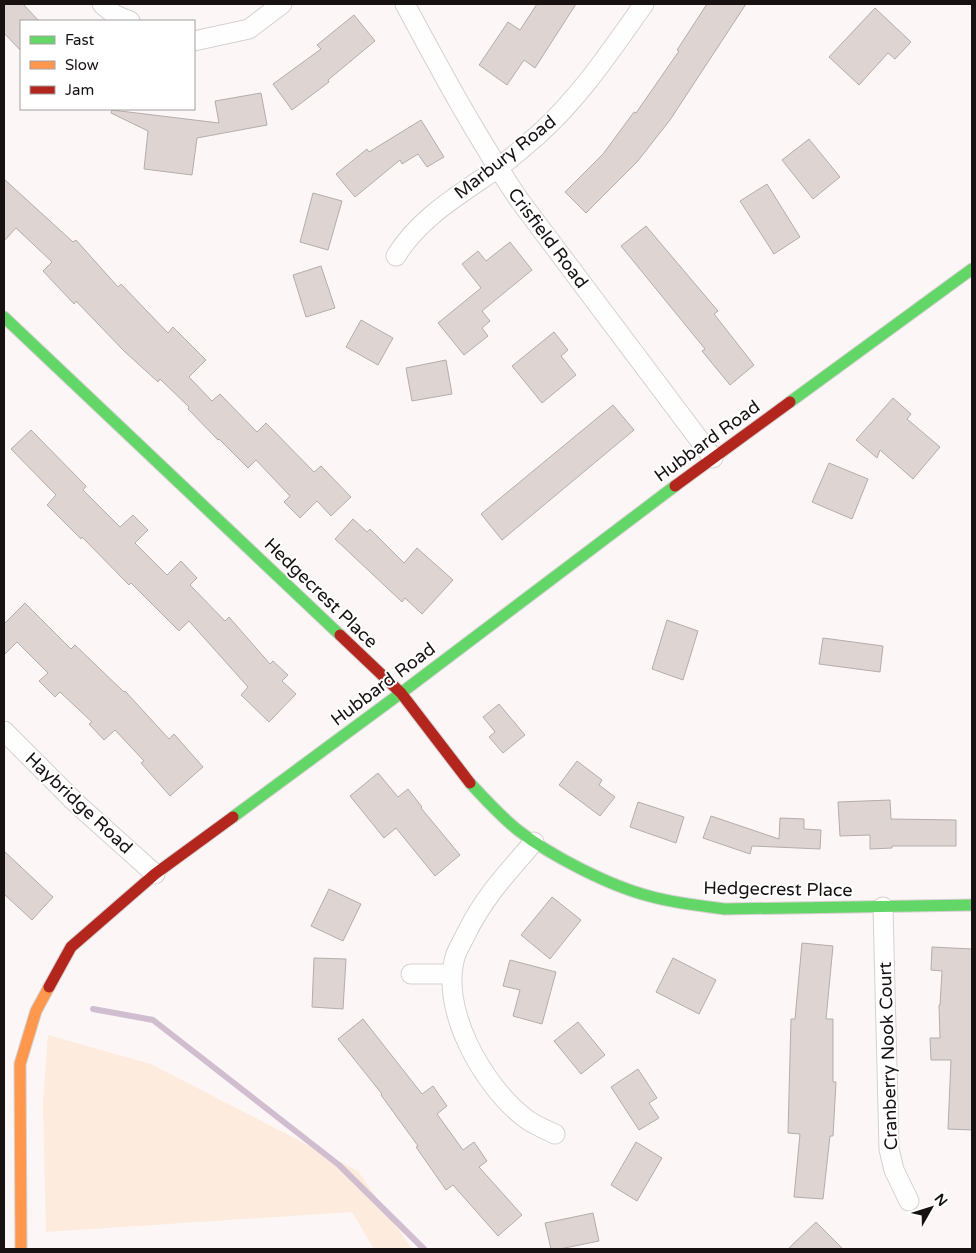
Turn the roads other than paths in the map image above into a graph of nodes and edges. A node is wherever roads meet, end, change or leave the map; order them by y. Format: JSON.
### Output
{"nodes":[{"id":1,"x":102,"y":4,"type":"edge"},
{"id":2,"x":282,"y":4,"type":"edge"},
{"id":3,"x":405,"y":4,"type":"edge"},
{"id":4,"x":644,"y":4,"type":"edge"},
{"id":5,"x":127,"y":20,"type":"edge"},
{"id":6,"x":195,"y":41,"type":"edge"},
{"id":7,"x":497,"y":168,"type":"junction"},
{"id":8,"x":396,"y":256,"type":"dead end"},
{"id":9,"x":972,"y":269,"type":"edge"},
{"id":10,"x":4,"y":317,"type":"edge"},
{"id":11,"x":713,"y":458,"type":"junction"},
{"id":12,"x":401,"y":693,"type":"junction"},
{"id":13,"x":4,"y":731,"type":"edge"},
{"id":14,"x":534,"y":842,"type":"junction"},
{"id":15,"x":155,"y":874,"type":"junction"},
{"id":16,"x":972,"y":905,"type":"edge"},
{"id":17,"x":883,"y":907,"type":"junction"},
{"id":18,"x":411,"y":974,"type":"dead end"},
{"id":19,"x":451,"y":974,"type":"junction"},
{"id":20,"x":555,"y":1134,"type":"dead end"},
{"id":21,"x":909,"y":1201,"type":"dead end"},
{"id":22,"x":21,"y":1249,"type":"edge"}],
"edges":[{"from":1,"to":5,"type":"street"},
{"from":2,"to":6,"type":"street"},
{"from":3,"to":7,"type":"street","name":"Crisfield Road"},
{"from":4,"to":7,"type":"street","name":"Marbury Road"},
{"from":7,"to":8,"type":"street","name":"Marbury Road"},
{"from":7,"to":11,"type":"street","name":"Crisfield Road"},
{"from":9,"to":11,"type":"main road","name":"Hubbard Road"},
{"from":10,"to":12,"type":"main road","name":"Hedgecrest Place"},
{"from":11,"to":12,"type":"main road","name":"Hubbard Road"},
{"from":12,"to":14,"type":"main road","name":"Hedgecrest Place"},
{"from":12,"to":15,"type":"main road","name":"Hubbard Road"},
{"from":13,"to":15,"type":"street","name":"Haybridge Road"},
{"from":14,"to":17,"type":"main road","name":"Hedgecrest Place"},
{"from":14,"to":19,"type":"street"},
{"from":15,"to":22,"type":"main road","name":"Hubbard Road"},
{"from":16,"to":17,"type":"main road","name":"Hedgecrest Place"},
{"from":17,"to":21,"type":"street","name":"Cranberry Nook Court"},
{"from":18,"to":19,"type":"street"},
{"from":19,"to":20,"type":"street"}]}
